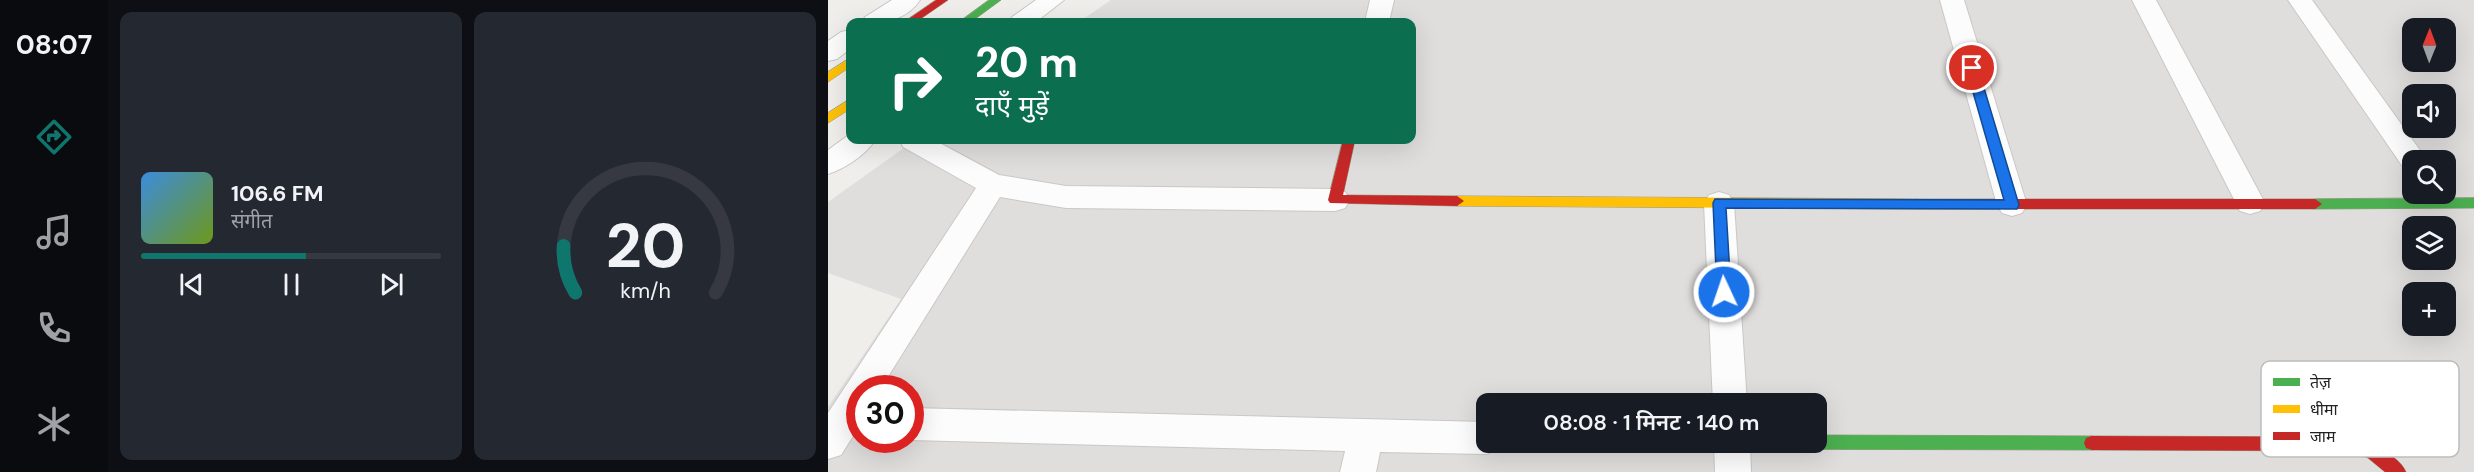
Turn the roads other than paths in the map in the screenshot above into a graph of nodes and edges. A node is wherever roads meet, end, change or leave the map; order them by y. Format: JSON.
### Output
{"nodes":[{"id":1,"x":908,"y":0,"type":"edge"},
{"id":2,"x":943,"y":0,"type":"edge"},
{"id":3,"x":996,"y":0,"type":"edge"},
{"id":4,"x":1052,"y":0,"type":"edge"},
{"id":5,"x":1382,"y":0,"type":"edge"},
{"id":6,"x":1952,"y":0,"type":"edge"},
{"id":7,"x":2144,"y":0,"type":"edge"},
{"id":8,"x":2300,"y":0,"type":"edge"},
{"id":9,"x":880,"y":18,"type":"edge"},
{"id":10,"x":915,"y":18,"type":"edge"},
{"id":11,"x":970,"y":18,"type":"edge"},
{"id":12,"x":1027,"y":18,"type":"edge"},
{"id":13,"x":1378,"y":18,"type":"edge"},
{"id":14,"x":846,"y":41,"type":"edge"},
{"id":15,"x":828,"y":53,"type":"edge"},
{"id":16,"x":846,"y":65,"type":"edge"},
{"id":17,"x":828,"y":78,"type":"edge"},
{"id":18,"x":846,"y":106,"type":"edge"},
{"id":19,"x":828,"y":119,"type":"edge"},
{"id":20,"x":856,"y":144,"type":"edge"},
{"id":21,"x":920,"y":144,"type":"edge"},
{"id":22,"x":1348,"y":144,"type":"edge"},
{"id":23,"x":2406,"y":150,"type":"edge"},
{"id":24,"x":828,"y":164,"type":"edge"},
{"id":25,"x":993,"y":185,"type":"junction"},
{"id":26,"x":2402,"y":199,"type":"edge"},
{"id":27,"x":1335,"y":200,"type":"junction"},
{"id":28,"x":2456,"y":200,"type":"edge"},
{"id":29,"x":1719,"y":203,"type":"junction"},
{"id":30,"x":2250,"y":203,"type":"junction"},
{"id":31,"x":2474,"y":203,"type":"edge"},
{"id":32,"x":2012,"y":205,"type":"junction"},
{"id":33,"x":871,"y":375,"type":"edge"},
{"id":34,"x":1729,"y":393,"type":"edge"},
{"id":35,"x":924,"y":424,"type":"edge"},
{"id":36,"x":1366,"y":435,"type":"junction"},
{"id":37,"x":1476,"y":438,"type":"edge"},
{"id":38,"x":2261,"y":445,"type":"edge"},
{"id":39,"x":1827,"y":452,"type":"edge"},
{"id":40,"x":2378,"y":457,"type":"edge"},
{"id":41,"x":1358,"y":472,"type":"edge"},
{"id":42,"x":2398,"y":472,"type":"edge"}],
"edges":[{"from":1,"to":9,"type":"street"},
{"from":2,"to":10,"type":"main road"},
{"from":3,"to":11,"type":"main road"},
{"from":4,"to":12,"type":"street"},
{"from":5,"to":13,"type":"street"},
{"from":6,"to":32,"type":"street"},
{"from":7,"to":30,"type":"street"},
{"from":8,"to":23,"type":"street"},
{"from":14,"to":15,"type":"street"},
{"from":16,"to":17,"type":"main road"},
{"from":18,"to":19,"type":"main road"},
{"from":20,"to":24,"type":"street"},
{"from":21,"to":25,"type":"street"},
{"from":22,"to":27,"type":"main road"},
{"from":25,"to":27,"type":"street"},
{"from":25,"to":33,"type":"street"},
{"from":26,"to":30,"type":"main road"},
{"from":27,"to":29,"type":"main road"},
{"from":28,"to":31,"type":"main road"},
{"from":29,"to":32,"type":"main road"},
{"from":29,"to":34,"type":"street"},
{"from":30,"to":32,"type":"main road"},
{"from":35,"to":36,"type":"street"},
{"from":36,"to":37,"type":"street"},
{"from":36,"to":41,"type":"street"},
{"from":38,"to":39,"type":"main road"},
{"from":40,"to":42,"type":"main road"}]}
